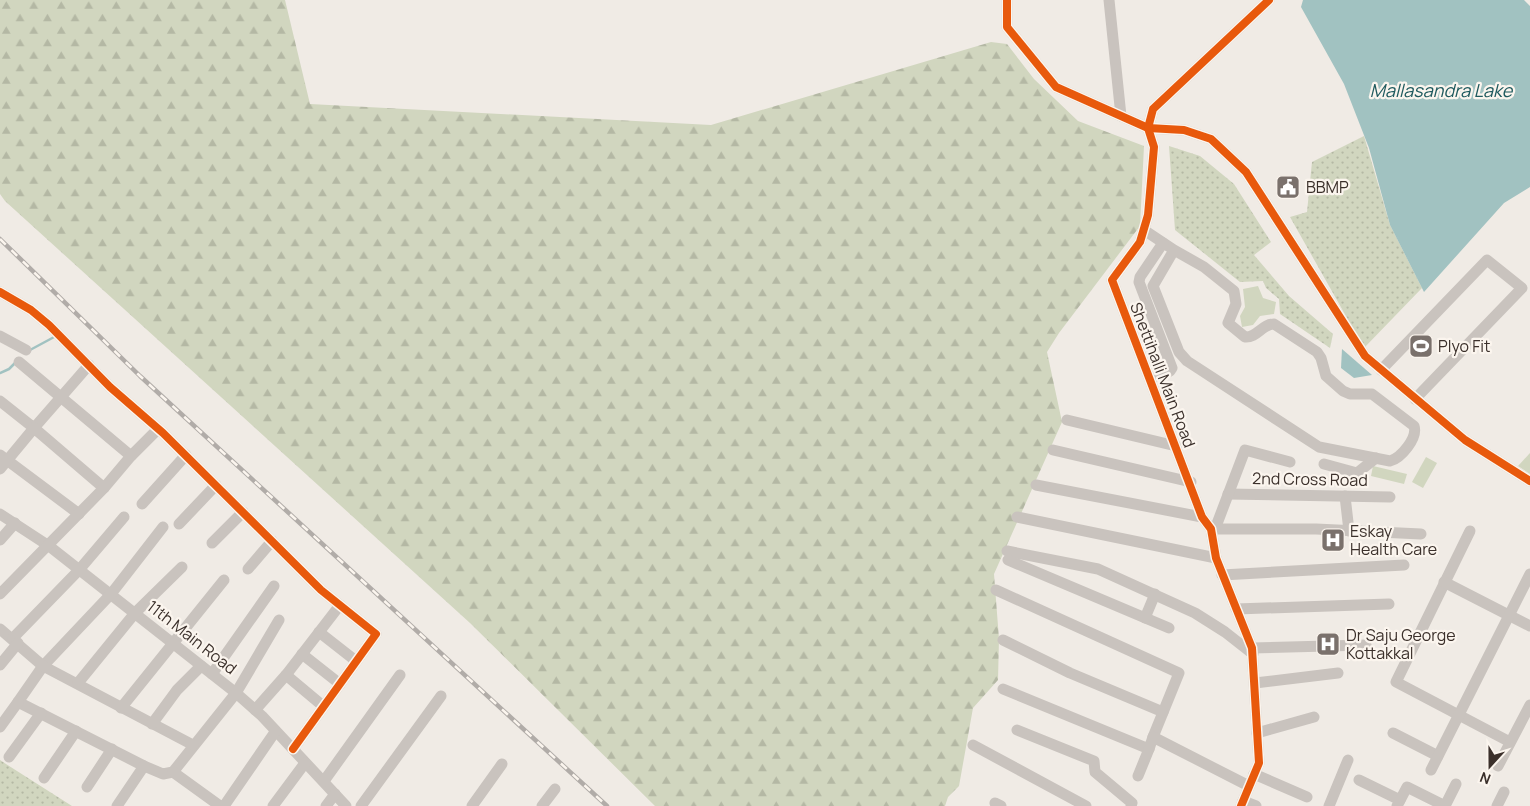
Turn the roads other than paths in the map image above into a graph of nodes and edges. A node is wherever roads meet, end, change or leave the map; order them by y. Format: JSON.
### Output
{"nodes":[{"id":1,"x":1007,"y":0,"type":"edge"},
{"id":2,"x":1109,"y":0,"type":"edge"},
{"id":3,"x":1270,"y":0,"type":"edge"},
{"id":4,"x":1121,"y":116,"type":"junction"},
{"id":5,"x":1148,"y":128,"type":"junction"},
{"id":6,"x":1144,"y":230,"type":"junction"},
{"id":7,"x":1163,"y":242,"type":"junction"},
{"id":8,"x":1174,"y":250,"type":"junction"},
{"id":9,"x":1526,"y":285,"type":"edge"},
{"id":10,"x":0,"y":292,"type":"edge"},
{"id":11,"x":0,"y":336,"type":"edge"},
{"id":12,"x":26,"y":350,"type":"dead end"},
{"id":13,"x":19,"y":362,"type":"dead end"},
{"id":14,"x":89,"y":365,"type":"junction"},
{"id":15,"x":1382,"y":370,"type":"junction"},
{"id":16,"x":1151,"y":378,"type":"junction"},
{"id":17,"x":62,"y":396,"type":"junction"},
{"id":18,"x":1415,"y":399,"type":"junction"},
{"id":19,"x":0,"y":401,"type":"edge"},
{"id":20,"x":1067,"y":420,"type":"dead end"},
{"id":21,"x":34,"y":428,"type":"junction"},
{"id":22,"x":158,"y":429,"type":"junction"},
{"id":23,"x":1176,"y":446,"type":"junction"},
{"id":24,"x":1053,"y":450,"type":"dead end"},
{"id":25,"x":186,"y":455,"type":"junction"},
{"id":26,"x":131,"y":456,"type":"junction"},
{"id":27,"x":1376,"y":458,"type":"junction"},
{"id":28,"x":2,"y":461,"type":"edge"},
{"id":29,"x":1290,"y":462,"type":"dead end"},
{"id":30,"x":1324,"y":464,"type":"dead end"},
{"id":31,"x":1530,"y":481,"type":"edge"},
{"id":32,"x":1191,"y":482,"type":"junction"},
{"id":33,"x":216,"y":485,"type":"junction"},
{"id":34,"x":1036,"y":485,"type":"dead end"},
{"id":35,"x":104,"y":488,"type":"junction"},
{"id":36,"x":1228,"y":494,"type":"junction"},
{"id":37,"x":1345,"y":496,"type":"junction"},
{"id":38,"x":1390,"y":497,"type":"dead end"},
{"id":39,"x":142,"y":504,"type":"dead end"},
{"id":40,"x":243,"y":512,"type":"junction"},
{"id":41,"x":0,"y":514,"type":"edge"},
{"id":42,"x":79,"y":514,"type":"junction"},
{"id":43,"x":124,"y":516,"type":"dead end"},
{"id":44,"x":1202,"y":516,"type":"junction"},
{"id":45,"x":1016,"y":517,"type":"dead end"},
{"id":46,"x":15,"y":523,"type":"junction"},
{"id":47,"x":179,"y":524,"type":"dead end"},
{"id":48,"x":164,"y":527,"type":"dead end"},
{"id":49,"x":1213,"y":529,"type":"junction"},
{"id":50,"x":1349,"y":530,"type":"junction"},
{"id":51,"x":1470,"y":531,"type":"dead end"},
{"id":52,"x":1421,"y":534,"type":"dead end"},
{"id":53,"x":0,"y":540,"type":"edge"},
{"id":54,"x":272,"y":540,"type":"junction"},
{"id":55,"x":212,"y":543,"type":"dead end"},
{"id":56,"x":49,"y":546,"type":"junction"},
{"id":57,"x":1216,"y":558,"type":"junction"},
{"id":58,"x":1404,"y":565,"type":"dead end"},
{"id":59,"x":182,"y":568,"type":"dead end"},
{"id":60,"x":248,"y":569,"type":"dead end"},
{"id":61,"x":79,"y":570,"type":"junction"},
{"id":62,"x":1530,"y":574,"type":"edge"},
{"id":63,"x":1222,"y":575,"type":"junction"},
{"id":64,"x":224,"y":580,"type":"dead end"},
{"id":65,"x":1444,"y":582,"type":"junction"},
{"id":66,"x":274,"y":586,"type":"dead end"},
{"id":67,"x":996,"y":590,"type":"dead end"},
{"id":68,"x":0,"y":594,"type":"edge"},
{"id":69,"x":111,"y":594,"type":"junction"},
{"id":70,"x":1155,"y":594,"type":"junction"},
{"id":71,"x":1389,"y":604,"type":"dead end"},
{"id":72,"x":340,"y":605,"type":"junction"},
{"id":73,"x":1236,"y":609,"type":"junction"},
{"id":74,"x":135,"y":613,"type":"junction"},
{"id":75,"x":1510,"y":615,"type":"junction"},
{"id":76,"x":1145,"y":618,"type":"junction"},
{"id":77,"x":279,"y":620,"type":"dead end"},
{"id":78,"x":1530,"y":626,"type":"edge"},
{"id":79,"x":1169,"y":628,"type":"dead end"},
{"id":80,"x":0,"y":629,"type":"edge"},
{"id":81,"x":319,"y":632,"type":"junction"},
{"id":82,"x":1003,"y":640,"type":"dead end"},
{"id":83,"x":15,"y":641,"type":"junction"},
{"id":84,"x":172,"y":643,"type":"junction"},
{"id":85,"x":1366,"y":644,"type":"dead end"},
{"id":86,"x":1252,"y":651,"type":"junction"},
{"id":87,"x":302,"y":654,"type":"junction"},
{"id":88,"x":356,"y":661,"type":"junction"},
{"id":89,"x":0,"y":665,"type":"edge"},
{"id":90,"x":43,"y":666,"type":"junction"},
{"id":91,"x":201,"y":666,"type":"junction"},
{"id":92,"x":1338,"y":673,"type":"dead end"},
{"id":93,"x":212,"y":674,"type":"junction"},
{"id":94,"x":286,"y":675,"type":"junction"},
{"id":95,"x":400,"y":675,"type":"dead end"},
{"id":96,"x":1254,"y":682,"type":"junction"},
{"id":97,"x":78,"y":683,"type":"junction"},
{"id":98,"x":340,"y":684,"type":"junction"},
{"id":99,"x":1003,"y":689,"type":"dead end"},
{"id":100,"x":236,"y":693,"type":"junction"},
{"id":101,"x":441,"y":696,"type":"dead end"},
{"id":102,"x":18,"y":702,"type":"junction"},
{"id":103,"x":1530,"y":705,"type":"edge"},
{"id":104,"x":323,"y":706,"type":"junction"},
{"id":105,"x":122,"y":708,"type":"junction"},
{"id":106,"x":255,"y":710,"type":"junction"},
{"id":107,"x":1163,"y":712,"type":"junction"},
{"id":108,"x":41,"y":714,"type":"junction"},
{"id":109,"x":1459,"y":716,"type":"junction"},
{"id":110,"x":1314,"y":717,"type":"dead end"},
{"id":111,"x":152,"y":724,"type":"junction"},
{"id":112,"x":0,"y":727,"type":"edge"},
{"id":113,"x":1017,"y":730,"type":"dead end"},
{"id":114,"x":76,"y":731,"type":"junction"},
{"id":115,"x":276,"y":732,"type":"junction"},
{"id":116,"x":1257,"y":733,"type":"junction"},
{"id":117,"x":1393,"y":733,"type":"dead end"},
{"id":118,"x":1153,"y":737,"type":"junction"},
{"id":119,"x":1510,"y":742,"type":"junction"},
{"id":120,"x":973,"y":745,"type":"dead end"},
{"id":121,"x":193,"y":746,"type":"junction"},
{"id":122,"x":112,"y":749,"type":"junction"},
{"id":123,"x":292,"y":749,"type":"junction"},
{"id":124,"x":1149,"y":749,"type":"junction"},
{"id":125,"x":1438,"y":756,"type":"junction"},
{"id":126,"x":9,"y":757,"type":"dead end"},
{"id":127,"x":1348,"y":760,"type":"dead end"},
{"id":128,"x":305,"y":763,"type":"junction"},
{"id":129,"x":502,"y":764,"type":"dead end"},
{"id":130,"x":144,"y":766,"type":"junction"},
{"id":131,"x":1498,"y":766,"type":"dead end"},
{"id":132,"x":1431,"y":770,"type":"dead end"},
{"id":133,"x":173,"y":772,"type":"junction"},
{"id":134,"x":1254,"y":774,"type":"junction"},
{"id":135,"x":1138,"y":776,"type":"dead end"},
{"id":136,"x":44,"y":778,"type":"dead end"},
{"id":137,"x":1358,"y":780,"type":"dead end"},
{"id":138,"x":324,"y":781,"type":"junction"},
{"id":139,"x":1456,"y":784,"type":"dead end"},
{"id":140,"x":1250,"y":786,"type":"junction"},
{"id":141,"x":87,"y":787,"type":"dead end"},
{"id":142,"x":555,"y":789,"type":"dead end"},
{"id":143,"x":1504,"y":792,"type":"dead end"},
{"id":144,"x":335,"y":794,"type":"junction"},
{"id":145,"x":1307,"y":797,"type":"dead end"},
{"id":146,"x":1242,"y":803,"type":"edge"},
{"id":147,"x":1398,"y":803,"type":"edge"},
{"id":148,"x":117,"y":806,"type":"edge"},
{"id":149,"x":222,"y":806,"type":"edge"},
{"id":150,"x":273,"y":806,"type":"edge"},
{"id":151,"x":326,"y":806,"type":"edge"},
{"id":152,"x":346,"y":806,"type":"edge"},
{"id":153,"x":361,"y":806,"type":"edge"},
{"id":154,"x":472,"y":806,"type":"edge"},
{"id":155,"x":542,"y":806,"type":"edge"},
{"id":156,"x":1086,"y":806,"type":"edge"},
{"id":157,"x":1131,"y":806,"type":"edge"},
{"id":158,"x":1256,"y":806,"type":"edge"},
{"id":159,"x":1329,"y":806,"type":"edge"},
{"id":160,"x":1445,"y":806,"type":"edge"},
{"id":161,"x":1497,"y":806,"type":"edge"}],
"edges":[{"from":1,"to":4,"type":"street"},
{"from":2,"to":4,"type":"street"},
{"from":3,"to":5,"type":"street"},
{"from":4,"to":5,"type":"street"},
{"from":5,"to":6,"type":"street","name":"Shettihalli Main Road"},
{"from":5,"to":15,"type":"street"},
{"from":6,"to":7,"type":"street"},
{"from":6,"to":16,"type":"street","name":"Shettihalli Main Road"},
{"from":7,"to":8,"type":"street"},
{"from":7,"to":16,"type":"street"},
{"from":8,"to":27,"type":"street"},
{"from":8,"to":27,"type":"street"},
{"from":9,"to":15,"type":"street"},
{"from":9,"to":18,"type":"street"},
{"from":10,"to":14,"type":"street"},
{"from":11,"to":12,"type":"street"},
{"from":13,"to":17,"type":"street"},
{"from":14,"to":17,"type":"street"},
{"from":14,"to":22,"type":"street"},
{"from":15,"to":18,"type":"street"},
{"from":16,"to":23,"type":"street","name":"Shettihalli Main Road"},
{"from":17,"to":21,"type":"street"},
{"from":17,"to":26,"type":"street"},
{"from":18,"to":31,"type":"street"},
{"from":19,"to":21,"type":"street"},
{"from":20,"to":23,"type":"street"},
{"from":21,"to":28,"type":"street"},
{"from":21,"to":35,"type":"street"},
{"from":22,"to":25,"type":"street"},
{"from":22,"to":26,"type":"street"},
{"from":23,"to":32,"type":"street","name":"Shettihalli Main Road"},
{"from":24,"to":32,"type":"street"},
{"from":25,"to":33,"type":"street"},
{"from":25,"to":39,"type":"street"},
{"from":26,"to":35,"type":"street"},
{"from":27,"to":30,"type":"street"},
{"from":28,"to":42,"type":"street"},
{"from":29,"to":36,"type":"street"},
{"from":32,"to":44,"type":"street","name":"Shettihalli Main Road"},
{"from":33,"to":40,"type":"street"},
{"from":33,"to":47,"type":"street"},
{"from":34,"to":44,"type":"street"},
{"from":35,"to":42,"type":"street"},
{"from":36,"to":37,"type":"street","name":"2nd Cross Road"},
{"from":36,"to":49,"type":"street"},
{"from":37,"to":38,"type":"street","name":"2nd Cross Road"},
{"from":37,"to":50,"type":"street"},
{"from":40,"to":54,"type":"street"},
{"from":40,"to":55,"type":"street"},
{"from":41,"to":46,"type":"street","name":"11th Main Road"},
{"from":42,"to":56,"type":"street"},
{"from":43,"to":61,"type":"street"},
{"from":44,"to":49,"type":"street","name":"Shettihalli Main Road"},
{"from":45,"to":57,"type":"street"},
{"from":46,"to":53,"type":"street"},
{"from":46,"to":56,"type":"street","name":"11th Main Road"},
{"from":48,"to":69,"type":"street"},
{"from":49,"to":50,"type":"street"},
{"from":49,"to":57,"type":"street","name":"Shettihalli Main Road"},
{"from":50,"to":52,"type":"street"},
{"from":51,"to":65,"type":"street"},
{"from":54,"to":60,"type":"street"},
{"from":54,"to":72,"type":"street"},
{"from":56,"to":61,"type":"street","name":"11th Main Road"},
{"from":56,"to":68,"type":"street"},
{"from":57,"to":63,"type":"street","name":"Shettihalli Main Road"},
{"from":58,"to":63,"type":"street"},
{"from":59,"to":74,"type":"street"},
{"from":61,"to":69,"type":"street","name":"11th Main Road"},
{"from":61,"to":83,"type":"street"},
{"from":62,"to":75,"type":"street"},
{"from":63,"to":73,"type":"street","name":"Shettihalli Main Road"},
{"from":64,"to":84,"type":"street"},
{"from":65,"to":75,"type":"street"},
{"from":65,"to":109,"type":"street"},
{"from":66,"to":93,"type":"street"},
{"from":67,"to":107,"type":"street"},
{"from":69,"to":74,"type":"street","name":"11th Main Road"},
{"from":69,"to":90,"type":"street"},
{"from":70,"to":76,"type":"street"},
{"from":70,"to":76,"type":"street"},
{"from":70,"to":86,"type":"street"},
{"from":71,"to":73,"type":"street"},
{"from":72,"to":81,"type":"street"},
{"from":72,"to":88,"type":"street"},
{"from":73,"to":86,"type":"street","name":"Shettihalli Main Road"},
{"from":74,"to":84,"type":"street","name":"11th Main Road"},
{"from":74,"to":97,"type":"street"},
{"from":75,"to":78,"type":"street"},
{"from":75,"to":109,"type":"street"},
{"from":76,"to":79,"type":"street"},
{"from":77,"to":100,"type":"street"},
{"from":80,"to":83,"type":"street"},
{"from":81,"to":87,"type":"street"},
{"from":81,"to":88,"type":"street"},
{"from":82,"to":107,"type":"street"},
{"from":83,"to":89,"type":"street"},
{"from":83,"to":90,"type":"street"},
{"from":84,"to":91,"type":"street","name":"11th Main Road"},
{"from":84,"to":105,"type":"street"},
{"from":85,"to":86,"type":"street"},
{"from":86,"to":96,"type":"street","name":"Shettihalli Main Road"},
{"from":87,"to":94,"type":"street"},
{"from":87,"to":98,"type":"street"},
{"from":88,"to":98,"type":"street"},
{"from":90,"to":97,"type":"street"},
{"from":90,"to":102,"type":"street"},
{"from":91,"to":93,"type":"street","name":"11th Main Road"},
{"from":91,"to":111,"type":"street"},
{"from":92,"to":96,"type":"street"},
{"from":93,"to":100,"type":"street","name":"11th Main Road"},
{"from":94,"to":104,"type":"street"},
{"from":94,"to":106,"type":"street"},
{"from":95,"to":138,"type":"street"},
{"from":96,"to":116,"type":"street","name":"Shettihalli Main Road"},
{"from":97,"to":105,"type":"street"},
{"from":98,"to":104,"type":"street"},
{"from":99,"to":124,"type":"street"},
{"from":100,"to":106,"type":"street","name":"11th Main Road"},
{"from":100,"to":121,"type":"street"},
{"from":101,"to":153,"type":"street"},
{"from":102,"to":108,"type":"street"},
{"from":102,"to":112,"type":"street"},
{"from":103,"to":119,"type":"street"},
{"from":104,"to":123,"type":"street"},
{"from":105,"to":111,"type":"street"},
{"from":106,"to":115,"type":"street","name":"11th Main Road"},
{"from":107,"to":118,"type":"street"},
{"from":108,"to":114,"type":"street"},
{"from":108,"to":126,"type":"street"},
{"from":109,"to":119,"type":"street"},
{"from":109,"to":125,"type":"street"},
{"from":110,"to":116,"type":"street"},
{"from":111,"to":121,"type":"street"},
{"from":113,"to":157,"type":"street"},
{"from":114,"to":122,"type":"street"},
{"from":114,"to":136,"type":"street"},
{"from":115,"to":123,"type":"street","name":"11th Main Road"},
{"from":115,"to":149,"type":"street"},
{"from":116,"to":134,"type":"street","name":"Shettihalli Main Road"},
{"from":117,"to":125,"type":"street"},
{"from":118,"to":124,"type":"street"},
{"from":118,"to":140,"type":"street"},
{"from":119,"to":131,"type":"street"},
{"from":120,"to":156,"type":"street"},
{"from":121,"to":133,"type":"street"},
{"from":122,"to":130,"type":"street"},
{"from":122,"to":141,"type":"street"},
{"from":123,"to":128,"type":"street","name":"11th Main Road"},
{"from":124,"to":135,"type":"street"},
{"from":125,"to":132,"type":"street"},
{"from":127,"to":159,"type":"street"},
{"from":128,"to":138,"type":"street","name":"11th Main Road"},
{"from":128,"to":150,"type":"street"},
{"from":129,"to":154,"type":"street"},
{"from":130,"to":133,"type":"street"},
{"from":130,"to":148,"type":"street"},
{"from":133,"to":149,"type":"street"},
{"from":134,"to":140,"type":"street","name":"Shettihalli Main Road"},
{"from":134,"to":145,"type":"street"},
{"from":137,"to":147,"type":"street"},
{"from":138,"to":144,"type":"street","name":"11th Main Road"},
{"from":139,"to":160,"type":"street"},
{"from":140,"to":146,"type":"street","name":"Shettihalli Main Road"},
{"from":142,"to":155,"type":"street"},
{"from":143,"to":161,"type":"street"},
{"from":144,"to":151,"type":"street"},
{"from":144,"to":152,"type":"street","name":"11th Main Road"},
{"from":146,"to":158,"type":"street"},
{"from":147,"to":160,"type":"street"}]}
